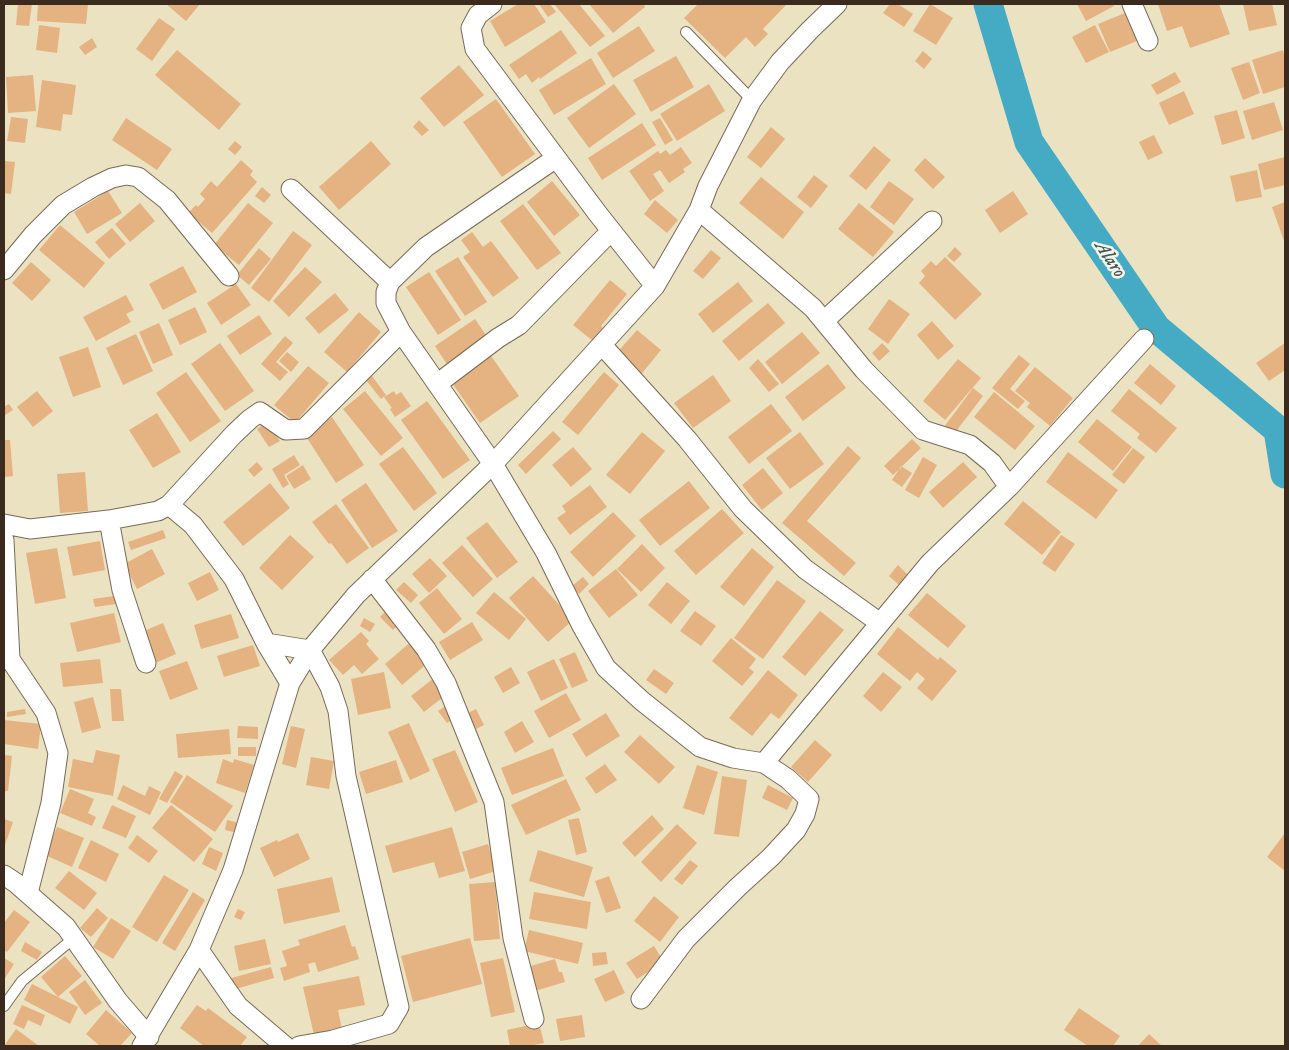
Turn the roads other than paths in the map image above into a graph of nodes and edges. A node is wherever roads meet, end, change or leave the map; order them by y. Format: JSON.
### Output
{"nodes":[{"id":1,"x":492,"y":4,"type":"edge"},
{"id":2,"x":837,"y":4,"type":"edge"},
{"id":3,"x":1132,"y":4,"type":"edge"},
{"id":4,"x":686,"y":32,"type":"dead end"},
{"id":5,"x":1148,"y":41,"type":"dead end"},
{"id":6,"x":752,"y":100,"type":"junction"},
{"id":7,"x":556,"y":158,"type":"junction"},
{"id":8,"x":291,"y":189,"type":"dead end"},
{"id":9,"x":699,"y":210,"type":"junction"},
{"id":10,"x":932,"y":221,"type":"dead end"},
{"id":11,"x":611,"y":231,"type":"junction"},
{"id":12,"x":4,"y":270,"type":"edge"},
{"id":13,"x":229,"y":276,"type":"dead end"},
{"id":14,"x":390,"y":282,"type":"junction"},
{"id":15,"x":655,"y":286,"type":"junction"},
{"id":16,"x":824,"y":322,"type":"junction"},
{"id":17,"x":401,"y":332,"type":"junction"},
{"id":18,"x":1144,"y":338,"type":"dead end"},
{"id":19,"x":602,"y":345,"type":"junction"},
{"id":20,"x":437,"y":384,"type":"junction"},
{"id":21,"x":493,"y":464,"type":"junction"},
{"id":22,"x":1009,"y":487,"type":"junction"},
{"id":23,"x":170,"y":505,"type":"junction"},
{"id":24,"x":109,"y":520,"type":"junction"},
{"id":25,"x":4,"y":524,"type":"edge"},
{"id":26,"x":4,"y":540,"type":"edge"},
{"id":27,"x":372,"y":579,"type":"junction"},
{"id":28,"x":880,"y":623,"type":"junction"},
{"id":29,"x":266,"y":643,"type":"junction"},
{"id":30,"x":310,"y":650,"type":"junction"},
{"id":31,"x":146,"y":663,"type":"dead end"},
{"id":32,"x":290,"y":683,"type":"junction"},
{"id":33,"x":764,"y":763,"type":"junction"},
{"id":34,"x":4,"y":875,"type":"edge"},
{"id":35,"x":28,"y":893,"type":"junction"},
{"id":36,"x":74,"y":938,"type":"junction"},
{"id":37,"x":199,"y":950,"type":"junction"},
{"id":38,"x":641,"y":999,"type":"dead end"},
{"id":39,"x":4,"y":1006,"type":"edge"},
{"id":40,"x":534,"y":1019,"type":"dead end"},
{"id":41,"x":146,"y":1042,"type":"edge"},
{"id":42,"x":285,"y":1046,"type":"edge"},
{"id":43,"x":299,"y":1046,"type":"edge"}],
"edges":[{"from":1,"to":7,"type":"street"},
{"from":2,"to":6,"type":"street"},
{"from":3,"to":5,"type":"street"},
{"from":4,"to":6,"type":"lane"},
{"from":6,"to":9,"type":"street"},
{"from":7,"to":11,"type":"street"},
{"from":7,"to":14,"type":"street"},
{"from":8,"to":14,"type":"street"},
{"from":9,"to":15,"type":"street"},
{"from":9,"to":16,"type":"street"},
{"from":10,"to":16,"type":"street"},
{"from":11,"to":15,"type":"street"},
{"from":11,"to":20,"type":"street"},
{"from":12,"to":13,"type":"street"},
{"from":14,"to":17,"type":"street"},
{"from":15,"to":19,"type":"street"},
{"from":16,"to":22,"type":"street"},
{"from":17,"to":20,"type":"street"},
{"from":17,"to":23,"type":"street"},
{"from":18,"to":22,"type":"street"},
{"from":19,"to":21,"type":"street"},
{"from":19,"to":28,"type":"street"},
{"from":20,"to":21,"type":"street"},
{"from":21,"to":27,"type":"street"},
{"from":21,"to":33,"type":"street"},
{"from":22,"to":28,"type":"street"},
{"from":23,"to":24,"type":"street"},
{"from":23,"to":29,"type":"street"},
{"from":24,"to":25,"type":"street"},
{"from":24,"to":31,"type":"street"},
{"from":26,"to":35,"type":"street"},
{"from":27,"to":30,"type":"street"},
{"from":27,"to":40,"type":"street"},
{"from":28,"to":33,"type":"street"},
{"from":29,"to":30,"type":"street"},
{"from":29,"to":32,"type":"street"},
{"from":30,"to":32,"type":"street"},
{"from":30,"to":43,"type":"street"},
{"from":32,"to":37,"type":"street"},
{"from":33,"to":38,"type":"street"},
{"from":34,"to":35,"type":"street"},
{"from":35,"to":36,"type":"street"},
{"from":36,"to":39,"type":"lane"},
{"from":36,"to":41,"type":"street"},
{"from":37,"to":41,"type":"street"},
{"from":37,"to":42,"type":"street"}]}
